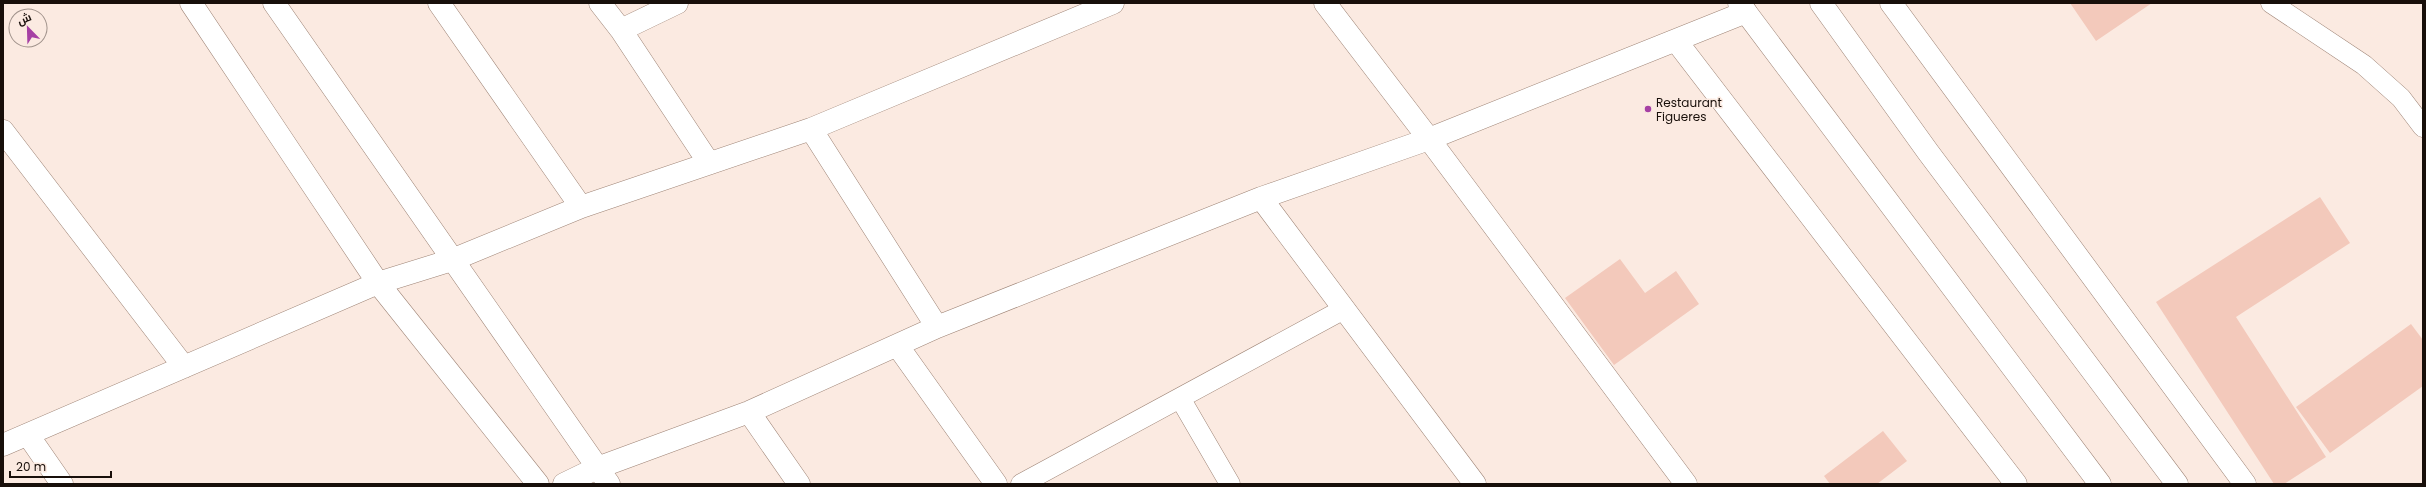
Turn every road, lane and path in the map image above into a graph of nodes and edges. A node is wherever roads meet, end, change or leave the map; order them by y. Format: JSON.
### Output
{"nodes":[{"id":1,"x":191,"y":3,"type":"edge"},
{"id":2,"x":274,"y":3,"type":"edge"},
{"id":3,"x":439,"y":3,"type":"edge"},
{"id":4,"x":600,"y":3,"type":"edge"},
{"id":5,"x":677,"y":3,"type":"edge"},
{"id":6,"x":1113,"y":3,"type":"edge"},
{"id":7,"x":1325,"y":3,"type":"edge"},
{"id":8,"x":1821,"y":3,"type":"edge"},
{"id":9,"x":1891,"y":3,"type":"edge"},
{"id":10,"x":2271,"y":3,"type":"edge"},
{"id":11,"x":1742,"y":8,"type":"edge"},
{"id":12,"x":621,"y":30,"type":"junction"},
{"id":13,"x":1677,"y":42,"type":"junction"},
{"id":14,"x":2423,"y":127,"type":"edge"},
{"id":15,"x":811,"y":129,"type":"junction"},
{"id":16,"x":3,"y":131,"type":"edge"},
{"id":17,"x":1430,"y":139,"type":"junction"},
{"id":18,"x":709,"y":163,"type":"junction"},
{"id":19,"x":1261,"y":198,"type":"junction"},
{"id":20,"x":581,"y":207,"type":"junction"},
{"id":21,"x":452,"y":260,"type":"junction"},
{"id":22,"x":378,"y":283,"type":"junction"},
{"id":23,"x":1344,"y":309,"type":"junction"},
{"id":24,"x":937,"y":327,"type":"junction"},
{"id":25,"x":897,"y":345,"type":"junction"},
{"id":26,"x":184,"y":367,"type":"junction"},
{"id":27,"x":1180,"y":398,"type":"junction"},
{"id":28,"x":749,"y":412,"type":"junction"},
{"id":29,"x":28,"y":435,"type":"junction"},
{"id":30,"x":3,"y":445,"type":"edge"},
{"id":31,"x":603,"y":476,"type":"edge"},
{"id":32,"x":1465,"y":481,"type":"edge"},
{"id":33,"x":62,"y":484,"type":"edge"},
{"id":34,"x":538,"y":484,"type":"edge"},
{"id":35,"x":564,"y":484,"type":"edge"},
{"id":36,"x":799,"y":484,"type":"edge"},
{"id":37,"x":996,"y":484,"type":"edge"},
{"id":38,"x":1021,"y":484,"type":"edge"},
{"id":39,"x":1230,"y":484,"type":"edge"},
{"id":40,"x":1686,"y":484,"type":"edge"},
{"id":41,"x":2016,"y":484,"type":"edge"},
{"id":42,"x":2100,"y":484,"type":"edge"},
{"id":43,"x":2177,"y":484,"type":"edge"},
{"id":44,"x":2245,"y":484,"type":"edge"}],
"edges":[{"from":1,"to":22,"type":"main road"},
{"from":2,"to":21,"type":"main road"},
{"from":3,"to":20,"type":"main road"},
{"from":4,"to":12,"type":"main road"},
{"from":5,"to":12,"type":"main road"},
{"from":6,"to":15,"type":"main road"},
{"from":7,"to":17,"type":"main road"},
{"from":8,"to":43,"type":"main road"},
{"from":9,"to":44,"type":"main road"},
{"from":10,"to":14,"type":"lane"},
{"from":11,"to":13,"type":"main road"},
{"from":11,"to":42,"type":"main road"},
{"from":12,"to":18,"type":"main road"},
{"from":13,"to":17,"type":"main road"},
{"from":13,"to":41,"type":"main road"},
{"from":15,"to":18,"type":"main road"},
{"from":15,"to":24,"type":"main road"},
{"from":16,"to":26,"type":"main road"},
{"from":17,"to":19,"type":"main road"},
{"from":17,"to":40,"type":"main road"},
{"from":18,"to":20,"type":"main road"},
{"from":19,"to":23,"type":"main road"},
{"from":19,"to":24,"type":"main road"},
{"from":20,"to":21,"type":"main road"},
{"from":21,"to":22,"type":"main road"},
{"from":21,"to":31,"type":"main road"},
{"from":22,"to":26,"type":"main road"},
{"from":22,"to":34,"type":"main road"},
{"from":23,"to":27,"type":"lane"},
{"from":23,"to":32,"type":"main road"},
{"from":24,"to":25,"type":"main road"},
{"from":25,"to":28,"type":"main road"},
{"from":25,"to":37,"type":"main road"},
{"from":26,"to":29,"type":"main road"},
{"from":27,"to":38,"type":"lane"},
{"from":27,"to":39,"type":"lane"},
{"from":28,"to":31,"type":"main road"},
{"from":28,"to":36,"type":"main road"},
{"from":29,"to":30,"type":"main road"},
{"from":29,"to":33,"type":"main road"},
{"from":31,"to":35,"type":"main road"}]}
